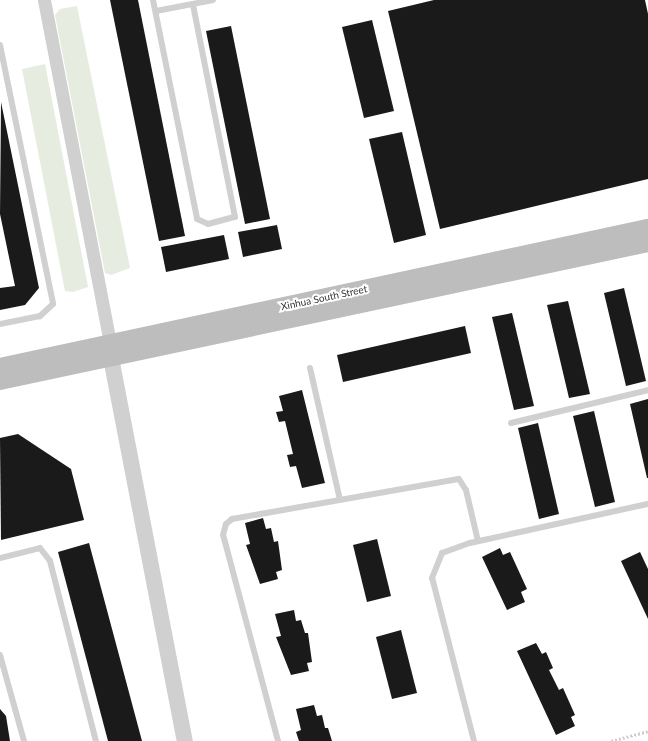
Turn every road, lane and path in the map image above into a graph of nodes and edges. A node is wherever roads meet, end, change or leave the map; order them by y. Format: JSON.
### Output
{"nodes":[{"id":1,"x":44,"y":0,"type":"edge"},
{"id":2,"x":153,"y":0,"type":"edge"},
{"id":3,"x":213,"y":0,"type":"edge"},
{"id":4,"x":192,"y":4,"type":"junction"},
{"id":5,"x":156,"y":11,"type":"junction"},
{"id":6,"x":0,"y":45,"type":"edge"},
{"id":7,"x":1,"y":55,"type":"edge"},
{"id":8,"x":648,"y":228,"type":"edge"},
{"id":9,"x":648,"y":243,"type":"edge"},
{"id":10,"x":0,"y":324,"type":"edge"},
{"id":11,"x":110,"y":351,"type":"junction"},
{"id":12,"x":0,"y":367,"type":"edge"},
{"id":13,"x":310,"y":368,"type":"dead end"},
{"id":14,"x":0,"y":382,"type":"edge"},
{"id":15,"x":648,"y":390,"type":"edge"},
{"id":16,"x":510,"y":422,"type":"dead end"},
{"id":17,"x":340,"y":500,"type":"junction"},
{"id":18,"x":647,"y":506,"type":"edge"},
{"id":19,"x":478,"y":541,"type":"junction"},
{"id":20,"x":0,"y":558,"type":"edge"},
{"id":21,"x":0,"y":655,"type":"edge"},
{"id":22,"x":648,"y":732,"type":"edge"},
{"id":23,"x":24,"y":741,"type":"edge"},
{"id":24,"x":96,"y":741,"type":"edge"},
{"id":25,"x":185,"y":741,"type":"edge"},
{"id":26,"x":278,"y":741,"type":"edge"},
{"id":27,"x":474,"y":741,"type":"edge"},
{"id":28,"x":611,"y":741,"type":"edge"}],
"edges":[{"from":1,"to":11,"type":"street"},
{"from":2,"to":5,"type":"lane"},
{"from":3,"to":4,"type":"lane"},
{"from":4,"to":5,"type":"lane"},
{"from":4,"to":5,"type":"lane"},
{"from":6,"to":7,"type":"lane"},
{"from":7,"to":10,"type":"lane"},
{"from":8,"to":11,"type":"main road","name":"Xinhua South Street"},
{"from":9,"to":11,"type":"main road","name":"Xinhua South Street"},
{"from":11,"to":12,"type":"main road","name":"Xinhua South Street"},
{"from":11,"to":14,"type":"main road","name":"Xinhua South Street"},
{"from":11,"to":25,"type":"street"},
{"from":13,"to":17,"type":"lane"},
{"from":15,"to":16,"type":"lane"},
{"from":17,"to":19,"type":"lane"},
{"from":17,"to":26,"type":"lane"},
{"from":18,"to":19,"type":"lane"},
{"from":19,"to":27,"type":"lane"},
{"from":20,"to":24,"type":"lane"},
{"from":21,"to":23,"type":"lane"},
{"from":22,"to":28,"type":"path"}]}
